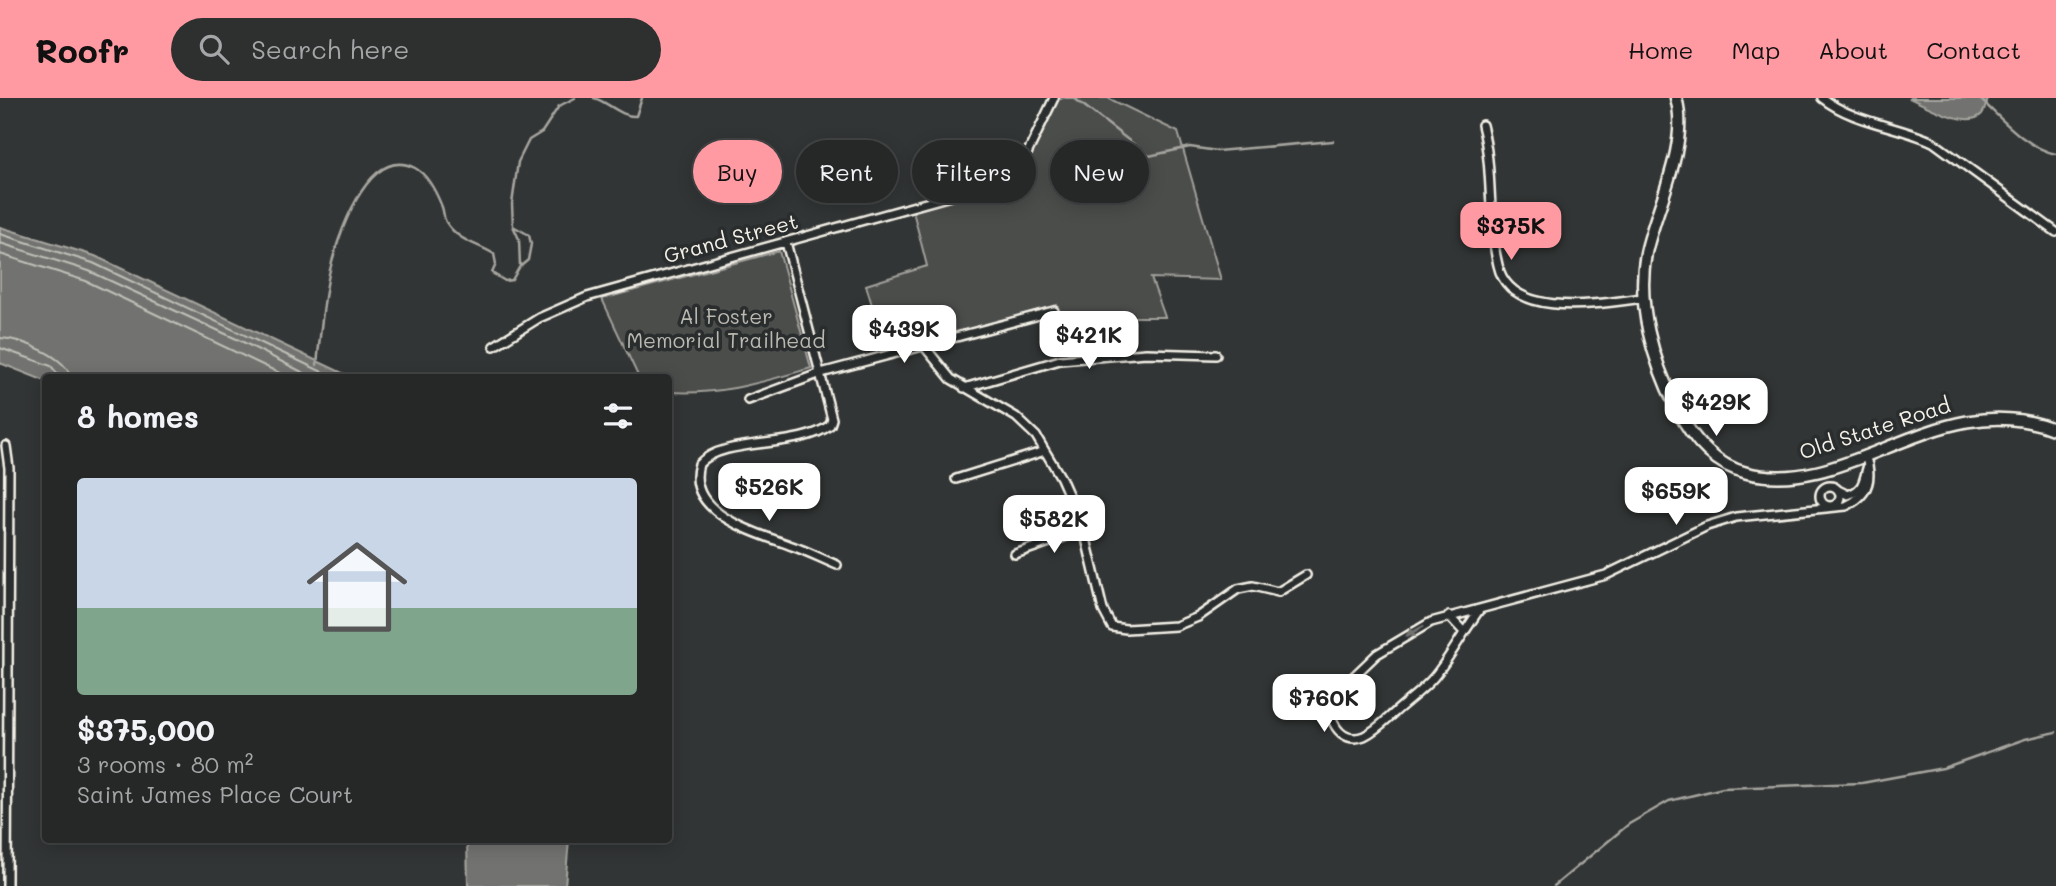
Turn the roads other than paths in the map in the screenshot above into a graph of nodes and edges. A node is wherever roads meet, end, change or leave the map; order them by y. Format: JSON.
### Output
{"nodes":[{"id":1,"x":1054,"y":98,"type":"edge"},
{"id":2,"x":1676,"y":98,"type":"edge"},
{"id":3,"x":1822,"y":98,"type":"edge"},
{"id":4,"x":1482,"y":125,"type":"dead end"},
{"id":5,"x":2056,"y":232,"type":"edge"},
{"id":6,"x":786,"y":242,"type":"junction"},
{"id":7,"x":1643,"y":298,"type":"junction"},
{"id":8,"x":1054,"y":311,"type":"dead end"},
{"id":9,"x":494,"y":346,"type":"dead end"},
{"id":10,"x":924,"y":346,"type":"junction"},
{"id":11,"x":1216,"y":355,"type":"dead end"},
{"id":12,"x":821,"y":373,"type":"junction"},
{"id":13,"x":964,"y":388,"type":"junction"},
{"id":14,"x":748,"y":400,"type":"dead end"},
{"id":15,"x":2056,"y":430,"type":"edge"},
{"id":16,"x":6,"y":446,"type":"dead end"},
{"id":17,"x":1045,"y":451,"type":"junction"},
{"id":18,"x":1866,"y":459,"type":"junction"},
{"id":19,"x":956,"y":479,"type":"dead end"},
{"id":20,"x":1838,"y":490,"type":"junction"},
{"id":21,"x":1821,"y":494,"type":"junction"},
{"id":22,"x":1805,"y":510,"type":"junction"},
{"id":23,"x":1084,"y":530,"type":"junction"},
{"id":24,"x":1016,"y":554,"type":"dead end"},
{"id":25,"x":837,"y":565,"type":"dead end"},
{"id":26,"x":1306,"y":575,"type":"dead end"},
{"id":27,"x":1480,"y":609,"type":"junction"},
{"id":28,"x":1449,"y":616,"type":"junction"},
{"id":29,"x":1464,"y":632,"type":"junction"},
{"id":30,"x":6,"y":886,"type":"edge"}],
"edges":[{"from":1,"to":6,"type":"street","name":"Grand Street"},
{"from":2,"to":7,"type":"street","name":"Old State Road"},
{"from":3,"to":5,"type":"street"},
{"from":4,"to":7,"type":"street"},
{"from":6,"to":9,"type":"street","name":"Grand Street"},
{"from":6,"to":12,"type":"street"},
{"from":7,"to":18,"type":"street","name":"Old State Road"},
{"from":8,"to":10,"type":"street"},
{"from":10,"to":12,"type":"street"},
{"from":10,"to":13,"type":"street"},
{"from":11,"to":13,"type":"street"},
{"from":12,"to":14,"type":"street"},
{"from":12,"to":25,"type":"street"},
{"from":13,"to":17,"type":"street"},
{"from":15,"to":18,"type":"street","name":"Old State Road"},
{"from":16,"to":30,"type":"street"},
{"from":17,"to":19,"type":"street"},
{"from":17,"to":23,"type":"street"},
{"from":18,"to":20,"type":"street"},
{"from":18,"to":22,"type":"street"},
{"from":20,"to":21,"type":"street"},
{"from":20,"to":21,"type":"street"},
{"from":21,"to":22,"type":"street"},
{"from":22,"to":27,"type":"street"},
{"from":23,"to":24,"type":"street"},
{"from":23,"to":26,"type":"street"},
{"from":27,"to":28,"type":"street"},
{"from":27,"to":29,"type":"street"},
{"from":28,"to":29,"type":"street"},
{"from":28,"to":29,"type":"street","one_way":true}]}
